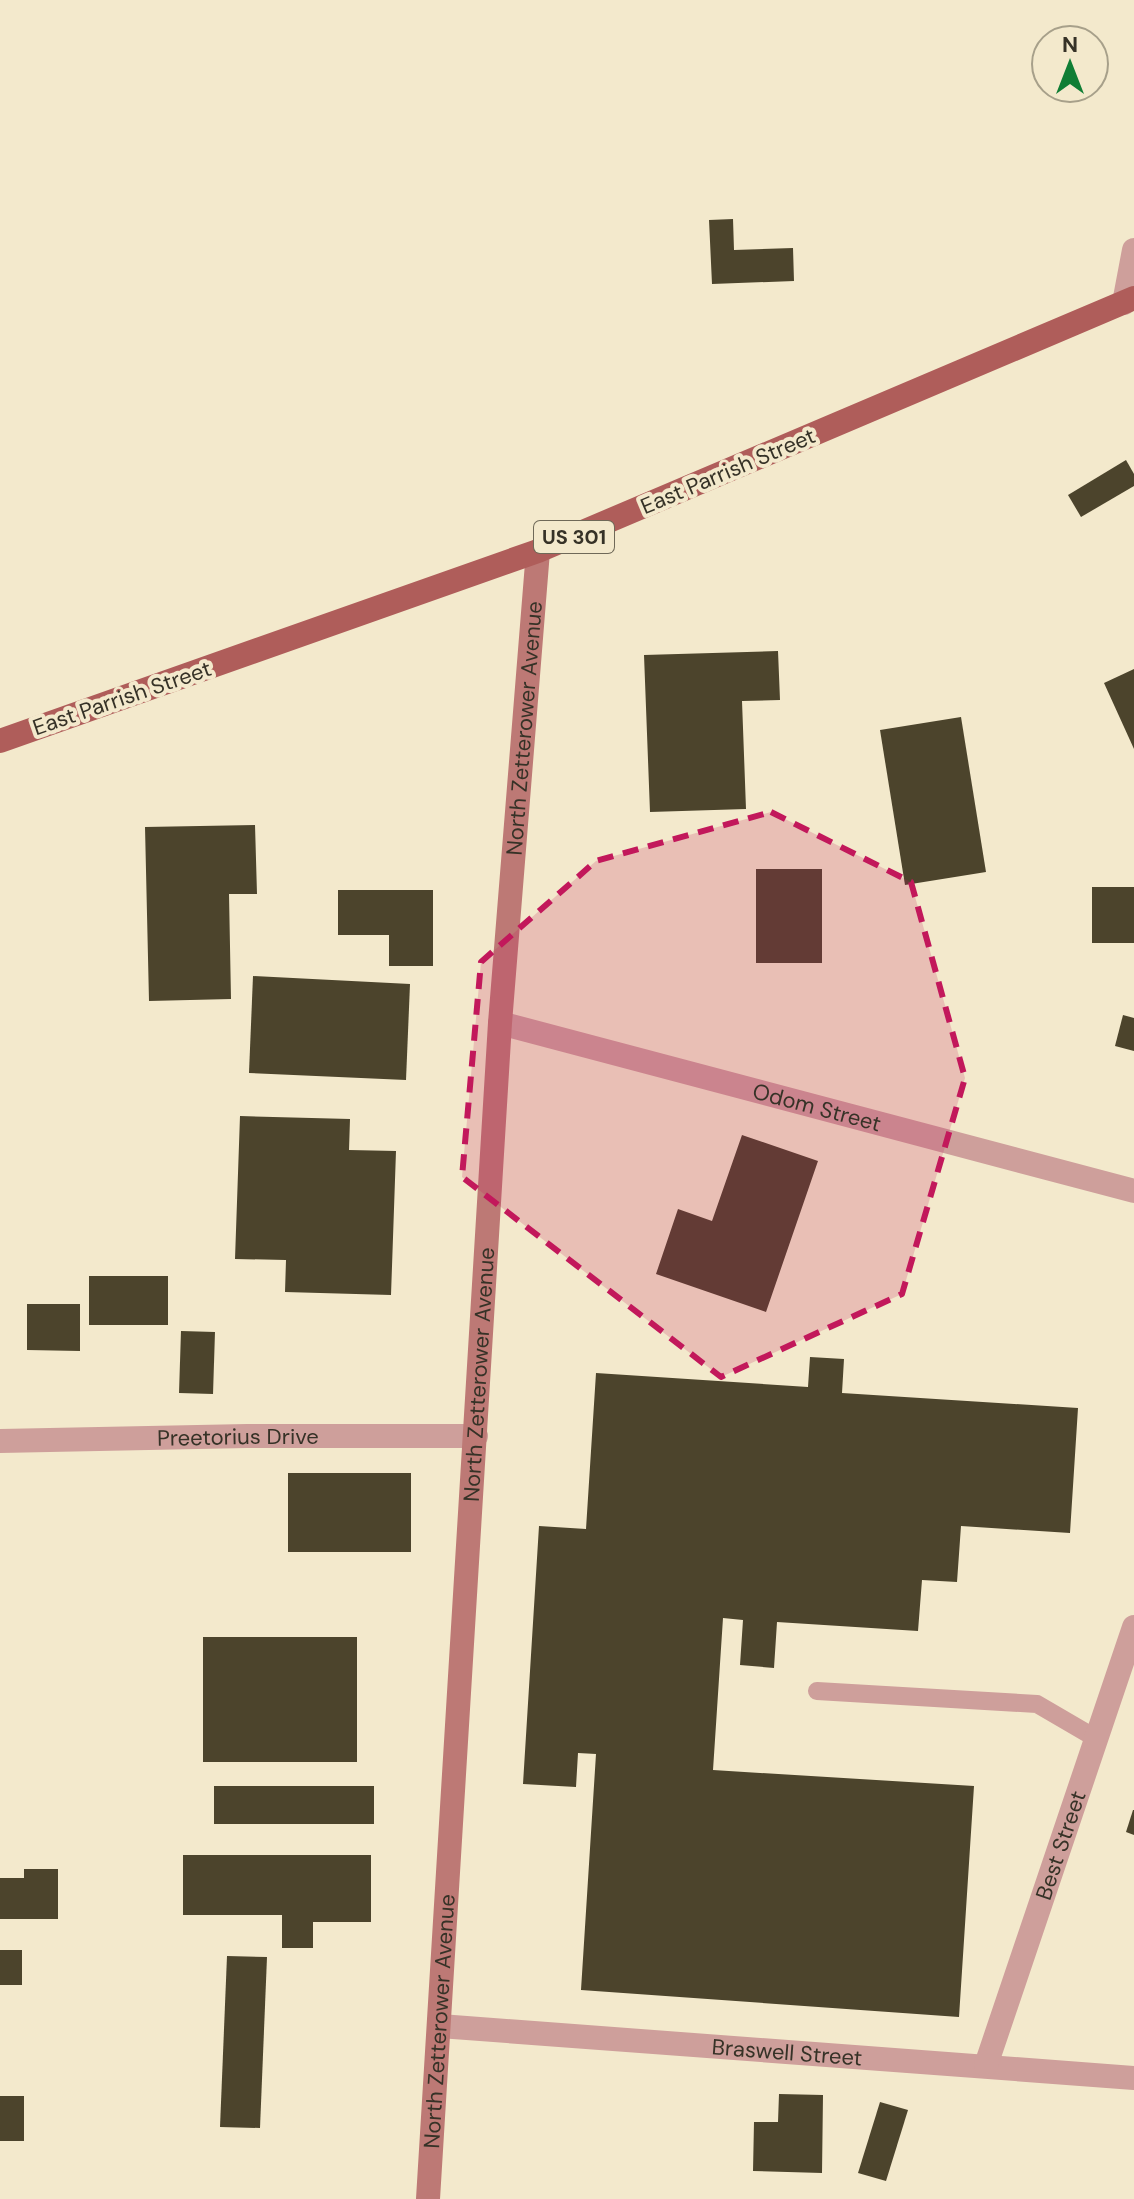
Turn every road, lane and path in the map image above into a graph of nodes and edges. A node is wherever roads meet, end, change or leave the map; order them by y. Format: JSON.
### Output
{"nodes":[{"id":1,"x":1134,"y":250,"type":"edge"},
{"id":2,"x":1129,"y":300,"type":"edge"},
{"id":3,"x":538,"y":551,"type":"junction"},
{"id":4,"x":0,"y":741,"type":"edge"},
{"id":5,"x":500,"y":1023,"type":"junction"},
{"id":6,"x":1134,"y":1191,"type":"edge"},
{"id":7,"x":476,"y":1436,"type":"junction"},
{"id":8,"x":0,"y":1441,"type":"edge"},
{"id":9,"x":1134,"y":1627,"type":"edge"},
{"id":10,"x":817,"y":1691,"type":"dead end"},
{"id":11,"x":1097,"y":1739,"type":"junction"},
{"id":12,"x":440,"y":2026,"type":"junction"},
{"id":13,"x":986,"y":2065,"type":"junction"},
{"id":14,"x":1134,"y":2078,"type":"edge"},
{"id":15,"x":428,"y":2199,"type":"edge"}],
"edges":[{"from":1,"to":2,"type":"street"},
{"from":2,"to":3,"type":"main road","name":"East Parrish Street","number":"US 301"},
{"from":3,"to":4,"type":"main road","name":"East Parrish Street","number":"US 301"},
{"from":3,"to":5,"type":"street","name":"North Zetterower Avenue"},
{"from":5,"to":6,"type":"street","name":"Odom Street"},
{"from":5,"to":7,"type":"street","name":"North Zetterower Avenue"},
{"from":7,"to":8,"type":"street","name":"Preetorius Drive"},
{"from":7,"to":12,"type":"street","name":"North Zetterower Avenue"},
{"from":9,"to":11,"type":"street","name":"Best Street"},
{"from":10,"to":11,"type":"lane"},
{"from":11,"to":13,"type":"street","name":"Best Street"},
{"from":12,"to":13,"type":"street","name":"Braswell Street"},
{"from":12,"to":15,"type":"street","name":"North Zetterower Avenue"},
{"from":13,"to":14,"type":"street","name":"Braswell Street"}]}
